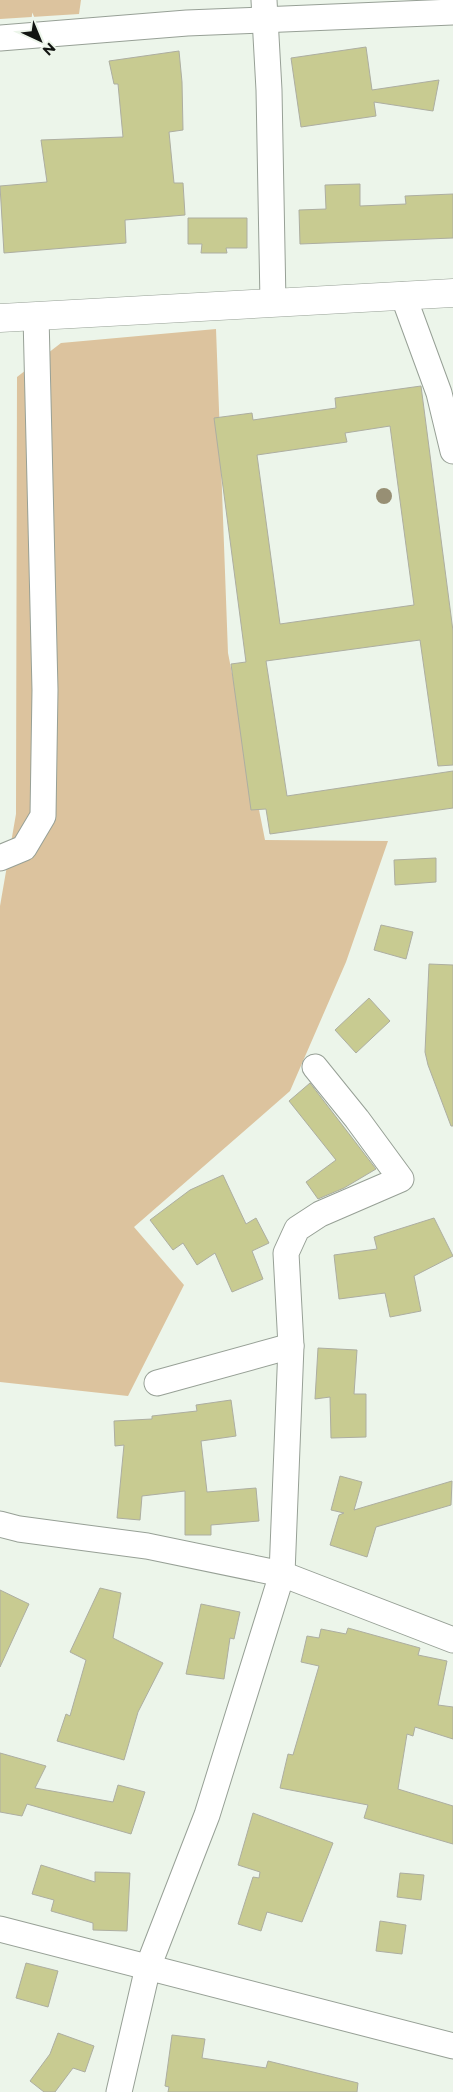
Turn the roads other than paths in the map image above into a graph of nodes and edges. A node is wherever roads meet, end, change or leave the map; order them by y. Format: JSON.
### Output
{"nodes":[{"id":1,"x":265,"y":9,"type":"edge"},
{"id":2,"x":453,"y":12,"type":"edge"},
{"id":3,"x":0,"y":38,"type":"edge"},
{"id":4,"x":453,"y":293,"type":"edge"},
{"id":5,"x":403,"y":295,"type":"junction"},
{"id":6,"x":273,"y":302,"type":"junction"},
{"id":7,"x":36,"y":316,"type":"junction"},
{"id":8,"x":0,"y":318,"type":"edge"},
{"id":9,"x":453,"y":451,"type":"edge"},
{"id":10,"x":0,"y":858,"type":"edge"},
{"id":11,"x":315,"y":1068,"type":"dead end"},
{"id":12,"x":292,"y":1346,"type":"junction"},
{"id":13,"x":157,"y":1383,"type":"dead end"},
{"id":14,"x":0,"y":1524,"type":"edge"},
{"id":15,"x":282,"y":1574,"type":"junction"},
{"id":16,"x":453,"y":1640,"type":"edge"},
{"id":17,"x":0,"y":1929,"type":"edge"},
{"id":18,"x":148,"y":1967,"type":"junction"},
{"id":19,"x":453,"y":2046,"type":"edge"},
{"id":20,"x":119,"y":2092,"type":"edge"}],
"edges":[{"from":1,"to":2,"type":"street"},
{"from":1,"to":3,"type":"street"},
{"from":1,"to":6,"type":"street"},
{"from":4,"to":5,"type":"highway"},
{"from":5,"to":6,"type":"highway"},
{"from":5,"to":9,"type":"street"},
{"from":6,"to":7,"type":"highway"},
{"from":7,"to":8,"type":"highway"},
{"from":7,"to":10,"type":"street"},
{"from":11,"to":12,"type":"street"},
{"from":12,"to":13,"type":"street"},
{"from":12,"to":15,"type":"street"},
{"from":14,"to":15,"type":"street"},
{"from":15,"to":16,"type":"street"},
{"from":15,"to":18,"type":"street"},
{"from":17,"to":18,"type":"street"},
{"from":18,"to":19,"type":"street"},
{"from":18,"to":20,"type":"street"}]}
